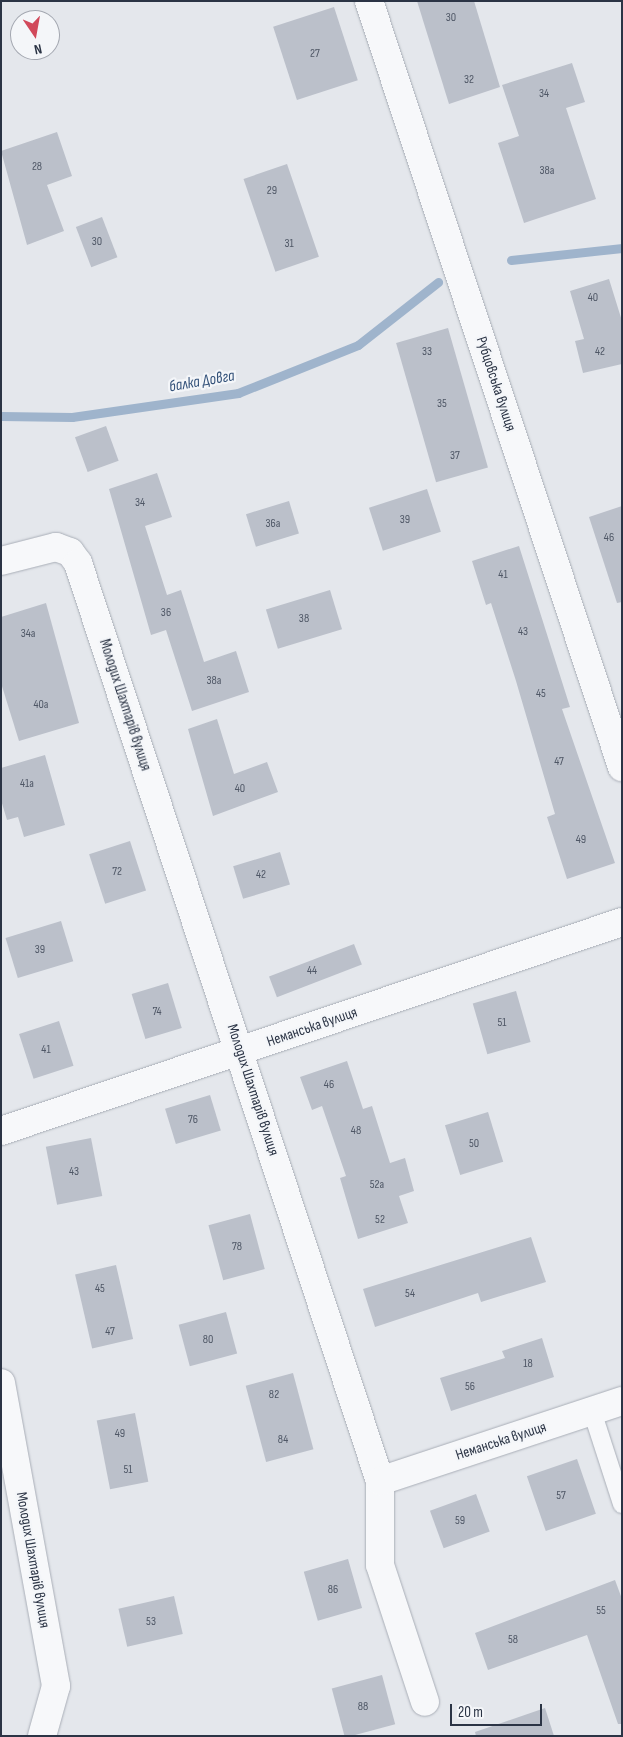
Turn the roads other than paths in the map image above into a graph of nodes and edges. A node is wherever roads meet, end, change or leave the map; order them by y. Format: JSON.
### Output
{"nodes":[{"id":1,"x":369,"y":1,"type":"edge"},
{"id":2,"x":1,"y":562,"type":"edge"},
{"id":3,"x":622,"y":767,"type":"edge"},
{"id":4,"x":622,"y":922,"type":"edge"},
{"id":5,"x":240,"y":1051,"type":"junction"},
{"id":6,"x":1,"y":1131,"type":"edge"},
{"id":7,"x":1,"y":1383,"type":"edge"},
{"id":8,"x":622,"y":1401,"type":"edge"},
{"id":9,"x":592,"y":1411,"type":"junction"},
{"id":10,"x":6,"y":1433,"type":"edge"},
{"id":11,"x":380,"y":1481,"type":"junction"},
{"id":12,"x":622,"y":1504,"type":"edge"},
{"id":13,"x":425,"y":1702,"type":"dead end"},
{"id":14,"x":42,"y":1736,"type":"edge"}],
"edges":[{"from":1,"to":3,"type":"street","name":"Рубцовська вулиця"},
{"from":2,"to":5,"type":"street","name":"Молодих Шахтарів вулиця"},
{"from":4,"to":5,"type":"street","name":"Неманська вулиця"},
{"from":5,"to":6,"type":"street","name":"Неманська вулиця"},
{"from":5,"to":11,"type":"street","name":"Молодих Шахтарів вулиця"},
{"from":7,"to":10,"type":"street","name":"Молодих Шахтарів вулиця"},
{"from":8,"to":9,"type":"street","name":"Неманська вулиця"},
{"from":9,"to":11,"type":"street","name":"Неманська вулиця"},
{"from":9,"to":12,"type":"lane"},
{"from":10,"to":14,"type":"street","name":"Молодих Шахтарів вулиця"},
{"from":11,"to":13,"type":"street","name":"Молодих Шахтарів вулиця"}]}
